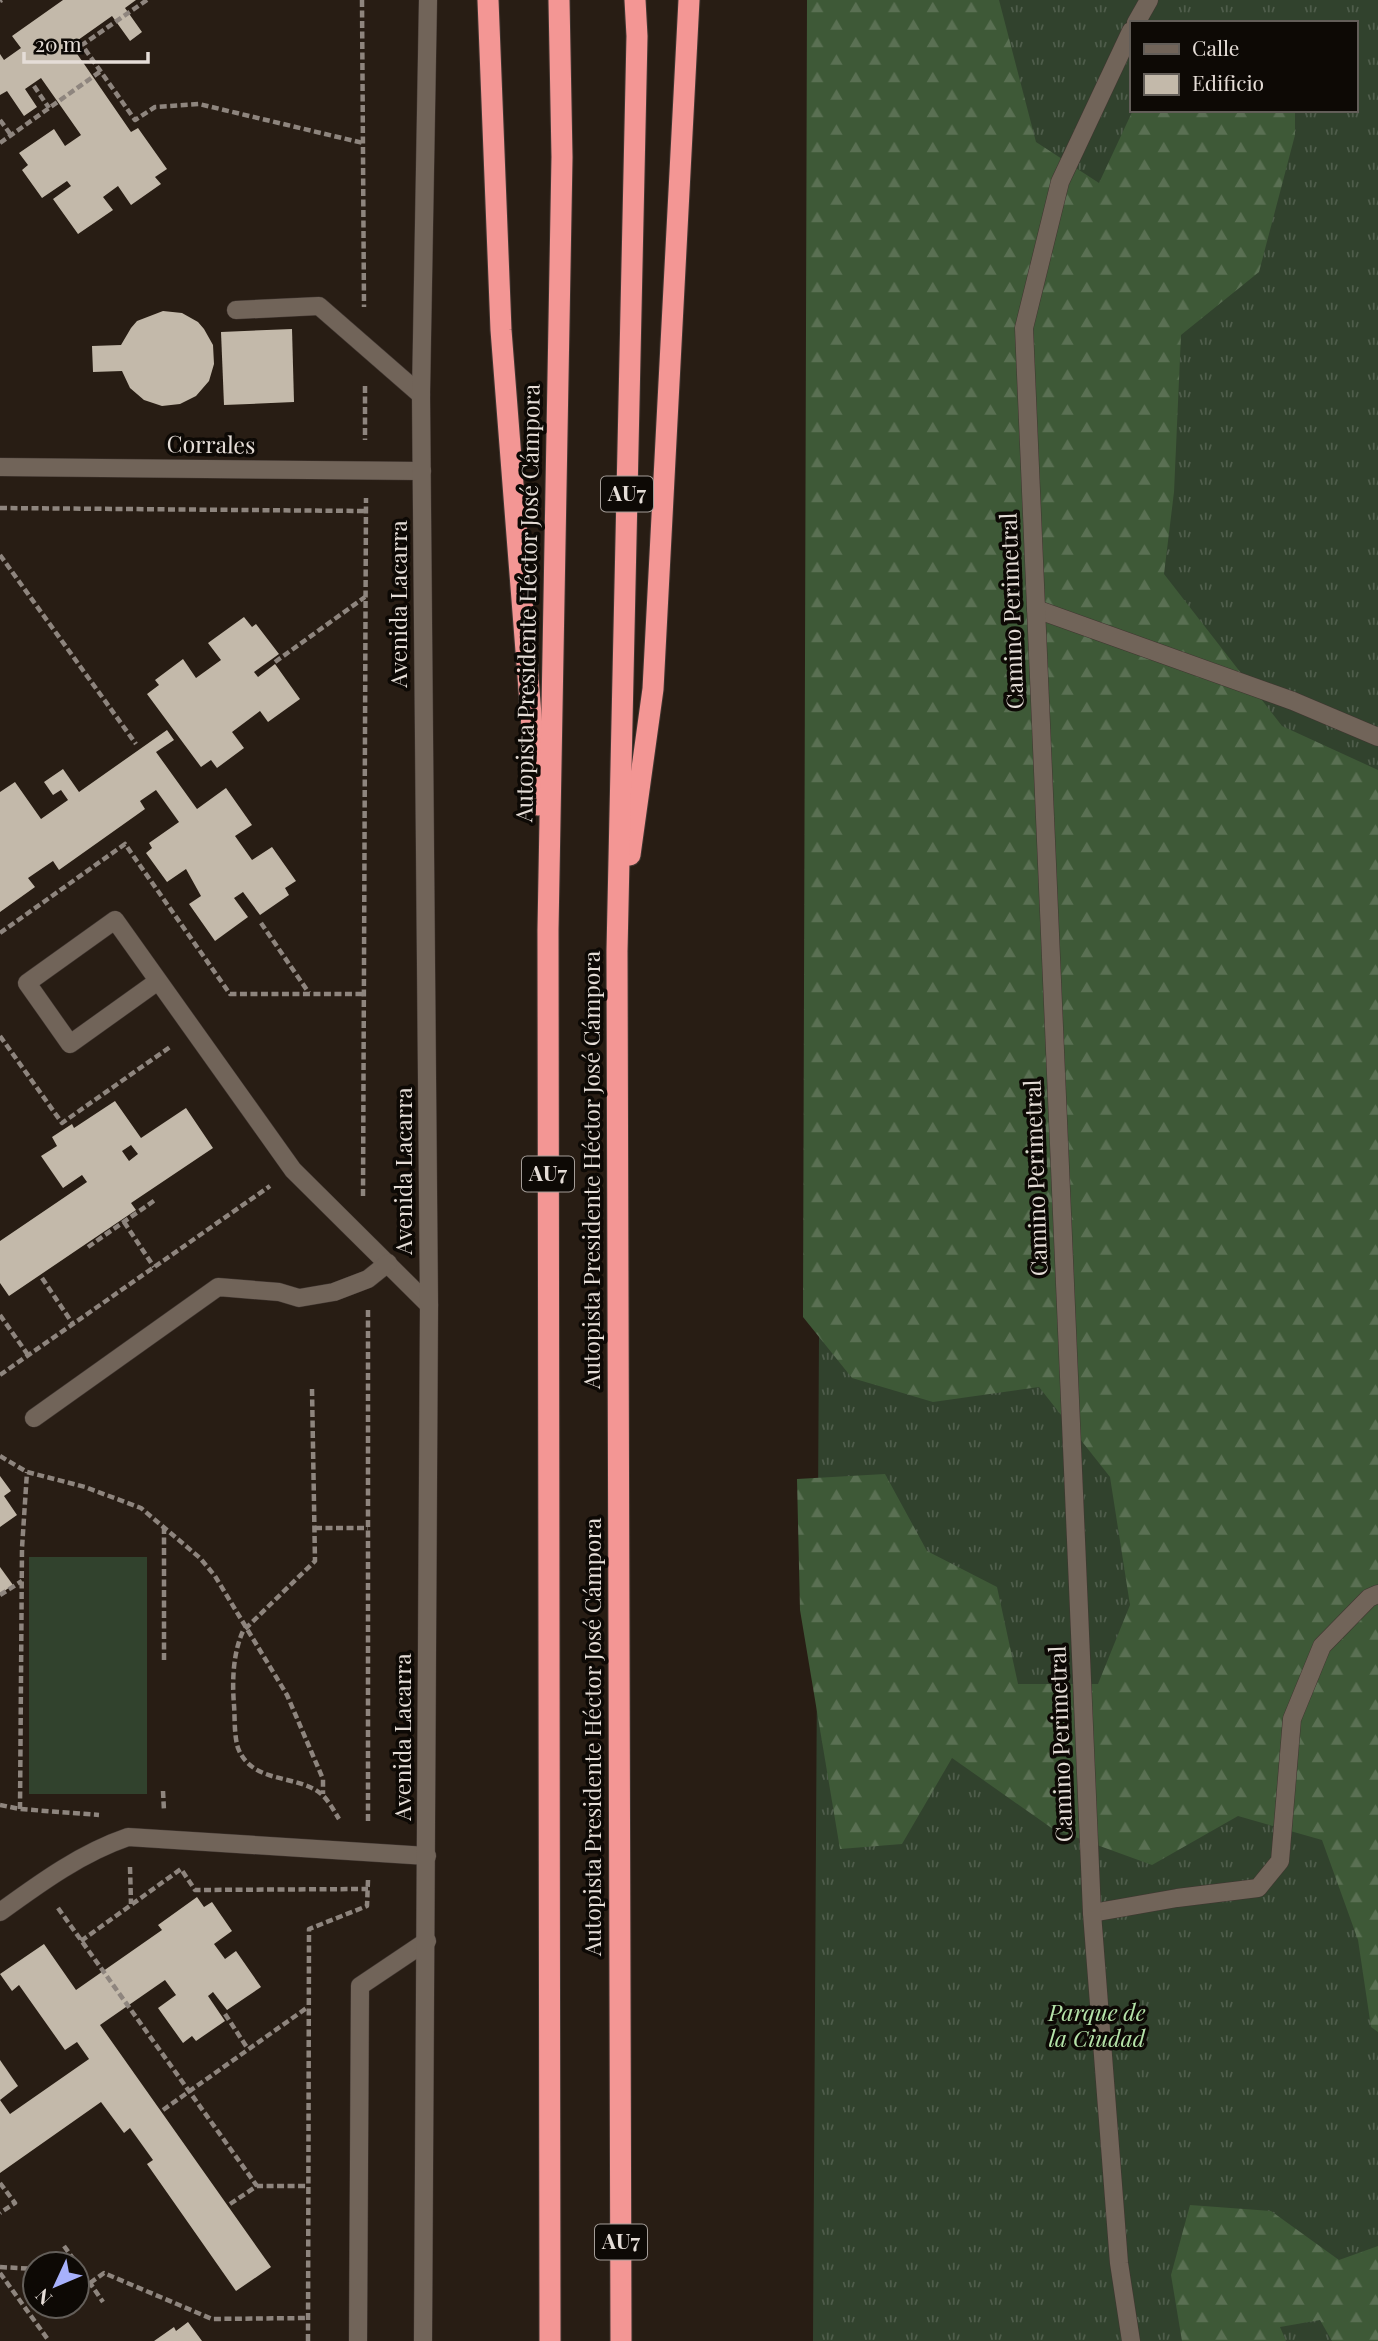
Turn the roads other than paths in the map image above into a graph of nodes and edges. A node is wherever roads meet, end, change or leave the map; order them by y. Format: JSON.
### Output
{"nodes":[{"id":1,"x":428,"y":0,"type":"edge"},
{"id":2,"x":488,"y":0,"type":"edge"},
{"id":3,"x":559,"y":0,"type":"edge"},
{"id":4,"x":635,"y":0,"type":"edge"},
{"id":5,"x":689,"y":0,"type":"edge"},
{"id":6,"x":1149,"y":0,"type":"edge"},
{"id":7,"x":1137,"y":21,"type":"edge"},
{"id":8,"x":1130,"y":33,"type":"edge"},
{"id":9,"x":236,"y":310,"type":"dead end"},
{"id":10,"x":421,"y":395,"type":"junction"},
{"id":11,"x":0,"y":467,"type":"edge"},
{"id":12,"x":422,"y":471,"type":"junction"},
{"id":13,"x":1036,"y":609,"type":"junction"},
{"id":14,"x":1378,"y":737,"type":"edge"},
{"id":15,"x":548,"y":930,"type":"junction"},
{"id":16,"x":617,"y":951,"type":"junction"},
{"id":17,"x":159,"y":981,"type":"junction"},
{"id":18,"x":388,"y":1263,"type":"junction"},
{"id":19,"x":429,"y":1305,"type":"junction"},
{"id":20,"x":34,"y":1418,"type":"dead end"},
{"id":21,"x":1378,"y":1594,"type":"edge"},
{"id":22,"x":427,"y":1856,"type":"junction"},
{"id":23,"x":0,"y":1912,"type":"edge"},
{"id":24,"x":1092,"y":1913,"type":"junction"},
{"id":25,"x":427,"y":1941,"type":"junction"},
{"id":26,"x":358,"y":2341,"type":"edge"},
{"id":27,"x":423,"y":2341,"type":"edge"},
{"id":28,"x":550,"y":2341,"type":"edge"},
{"id":29,"x":621,"y":2341,"type":"edge"},
{"id":30,"x":1131,"y":2341,"type":"edge"}],
"edges":[{"from":1,"to":10,"type":"street","name":"Avenida Lacarra"},
{"from":2,"to":15,"type":"highway"},
{"from":3,"to":15,"type":"highway","name":"Autopista Presidente Héctor José Cámpora","number":"AU7"},
{"from":4,"to":16,"type":"highway","name":"Autopista Presidente Héctor José Cámpora","number":"AU7"},
{"from":5,"to":16,"type":"highway"},
{"from":6,"to":7,"type":"street"},
{"from":8,"to":13,"type":"street","name":"Camino Perimetral"},
{"from":9,"to":10,"type":"street"},
{"from":10,"to":12,"type":"street","name":"Avenida Lacarra"},
{"from":11,"to":12,"type":"street","name":"Corrales"},
{"from":12,"to":19,"type":"street","name":"Avenida Lacarra"},
{"from":13,"to":14,"type":"street"},
{"from":13,"to":24,"type":"street","name":"Camino Perimetral"},
{"from":15,"to":28,"type":"highway","name":"Autopista Presidente Héctor José Cámpora","number":"AU7"},
{"from":16,"to":29,"type":"highway","name":"Autopista Presidente Héctor José Cámpora","number":"AU7"},
{"from":17,"to":17,"type":"street"},
{"from":17,"to":18,"type":"street"},
{"from":18,"to":19,"type":"street"},
{"from":18,"to":20,"type":"street"},
{"from":19,"to":22,"type":"street","name":"Avenida Lacarra"},
{"from":21,"to":24,"type":"street"},
{"from":22,"to":23,"type":"street"},
{"from":22,"to":25,"type":"street","name":"Avenida Lacarra"},
{"from":24,"to":30,"type":"street","name":"Camino Perimetral"},
{"from":25,"to":26,"type":"street"},
{"from":25,"to":27,"type":"street","name":"Avenida Lacarra"}]}
